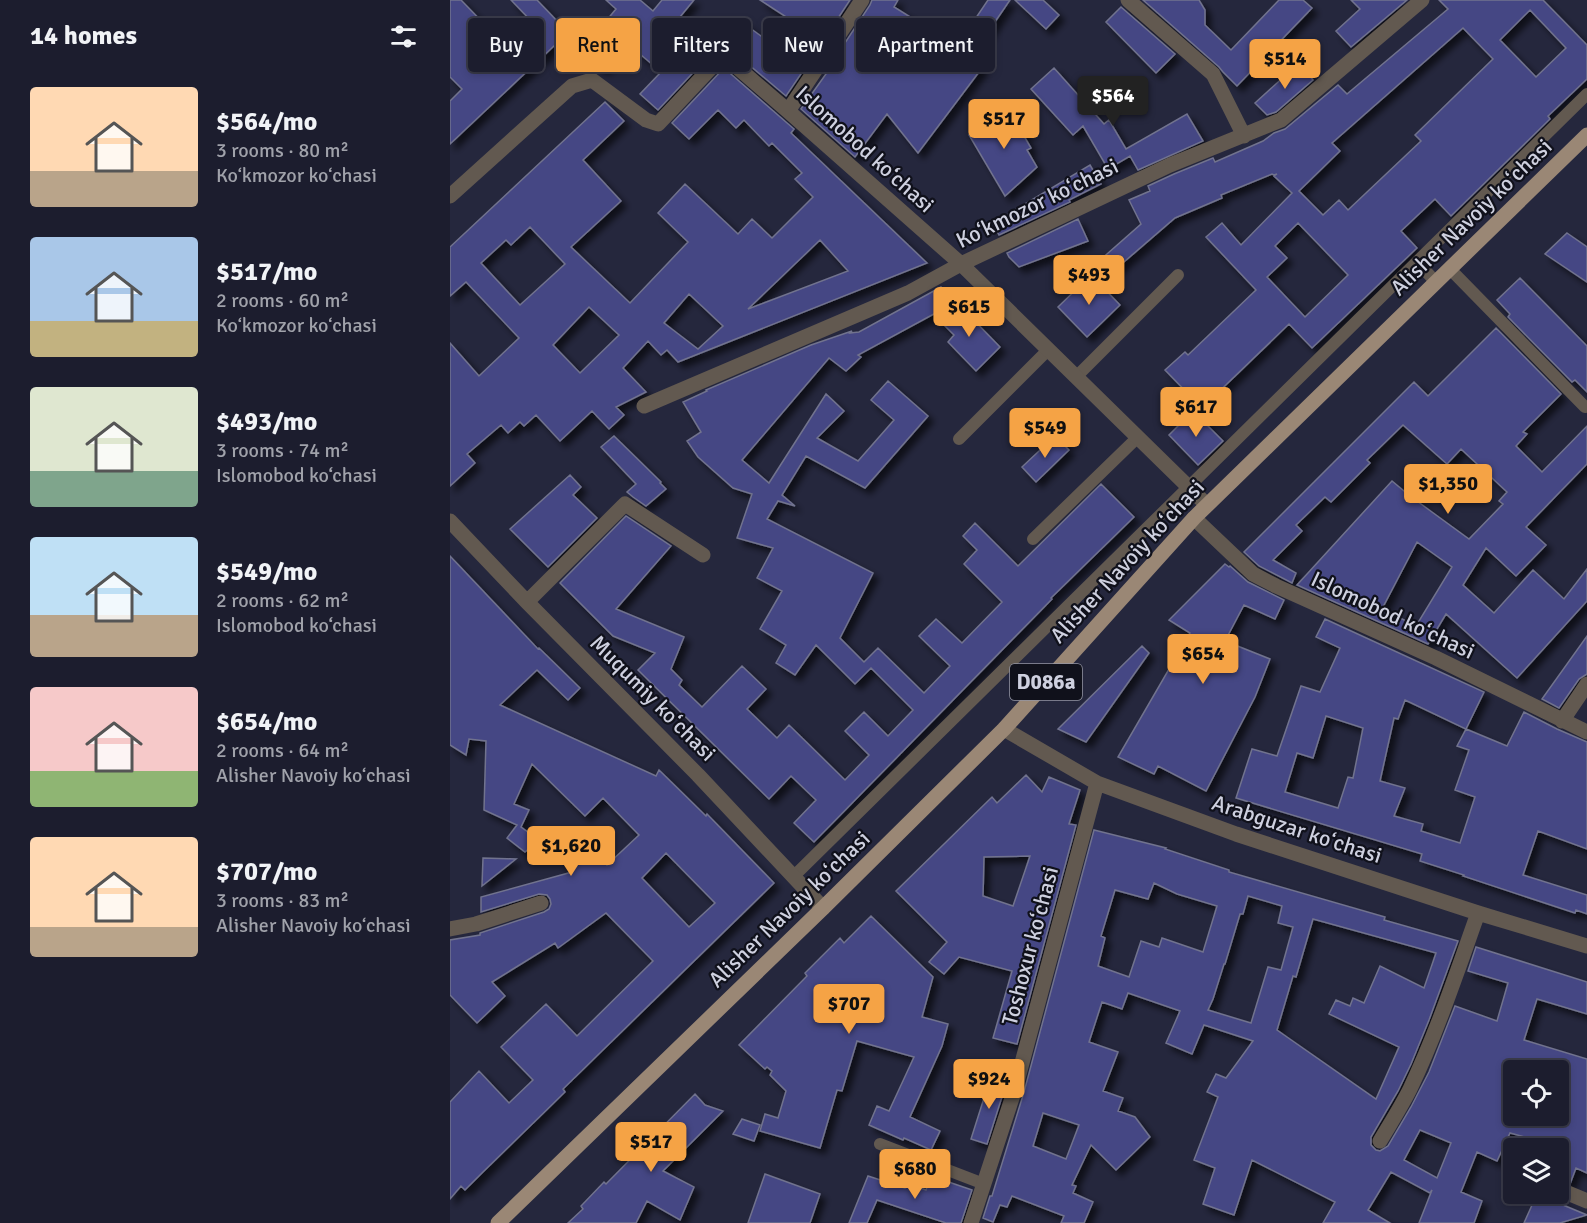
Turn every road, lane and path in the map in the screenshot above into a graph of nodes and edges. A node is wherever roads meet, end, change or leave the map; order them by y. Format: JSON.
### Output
{"nodes":[{"id":1,"x":862,"y":0,"type":"edge"},
{"id":2,"x":1128,"y":0,"type":"edge"},
{"id":3,"x":1422,"y":0,"type":"edge"},
{"id":4,"x":1587,"y":94,"type":"edge"},
{"id":5,"x":788,"y":111,"type":"junction"},
{"id":6,"x":1587,"y":135,"type":"edge"},
{"id":7,"x":1244,"y":136,"type":"junction"},
{"id":8,"x":450,"y":196,"type":"edge"},
{"id":9,"x":1417,"y":262,"type":"junction"},
{"id":10,"x":961,"y":264,"type":"junction"},
{"id":11,"x":1450,"y":269,"type":"junction"},
{"id":12,"x":1178,"y":275,"type":"dead end"},
{"id":13,"x":1436,"y":282,"type":"junction"},
{"id":14,"x":1048,"y":350,"type":"junction"},
{"id":15,"x":1076,"y":377,"type":"junction"},
{"id":16,"x":644,"y":406,"type":"dead end"},
{"id":17,"x":1585,"y":407,"type":"dead end"},
{"id":18,"x":1138,"y":437,"type":"junction"},
{"id":19,"x":959,"y":440,"type":"dead end"},
{"id":20,"x":1189,"y":487,"type":"junction"},
{"id":21,"x":1208,"y":505,"type":"junction"},
{"id":22,"x":1194,"y":518,"type":"junction"},
{"id":23,"x":450,"y":521,"type":"edge"},
{"id":24,"x":1033,"y":539,"type":"dead end"},
{"id":25,"x":704,"y":555,"type":"dead end"},
{"id":26,"x":527,"y":602,"type":"junction"},
{"id":27,"x":1587,"y":684,"type":"edge"},
{"id":28,"x":1562,"y":721,"type":"junction"},
{"id":29,"x":1004,"y":729,"type":"junction"},
{"id":30,"x":1587,"y":732,"type":"edge"},
{"id":31,"x":1098,"y":783,"type":"junction"},
{"id":32,"x":793,"y":877,"type":"junction"},
{"id":33,"x":541,"y":903,"type":"dead end"},
{"id":34,"x":823,"y":908,"type":"junction"},
{"id":35,"x":1478,"y":913,"type":"junction"},
{"id":36,"x":450,"y":929,"type":"edge"},
{"id":37,"x":1587,"y":946,"type":"edge"},
{"id":38,"x":1380,"y":1141,"type":"dead end"},
{"id":39,"x":880,"y":1144,"type":"dead end"},
{"id":40,"x":984,"y":1184,"type":"junction"},
{"id":41,"x":1569,"y":1194,"type":"edge"},
{"id":42,"x":1587,"y":1201,"type":"edge"},
{"id":43,"x":498,"y":1223,"type":"edge"},
{"id":44,"x":971,"y":1223,"type":"edge"}],
"edges":[{"from":1,"to":5,"type":"street"},
{"from":2,"to":7,"type":"street"},
{"from":3,"to":7,"type":"street","name":"Koʻkmozor koʻchasi"},
{"from":4,"to":9,"type":"lane"},
{"from":5,"to":8,"type":"street","name":"Islomobod ko‘chasi"},
{"from":5,"to":10,"type":"street","name":"Islomobod ko‘chasi"},
{"from":6,"to":11,"type":"main road","name":"Alisher Navoiy koʻchasi","number":"D086a"},
{"from":7,"to":10,"type":"street","name":"Koʻkmozor koʻchasi"},
{"from":9,"to":13,"type":"lane"},
{"from":9,"to":20,"type":"lane"},
{"from":10,"to":14,"type":"street","name":"Islomobod ko‘chasi"},
{"from":10,"to":16,"type":"street","name":"Koʻkmozor koʻchasi"},
{"from":11,"to":13,"type":"main road","name":"Alisher Navoiy koʻchasi","number":"D086a"},
{"from":11,"to":17,"type":"lane"},
{"from":12,"to":15,"type":"lane"},
{"from":13,"to":21,"type":"main road","name":"Alisher Navoiy koʻchasi","number":"D086a"},
{"from":14,"to":15,"type":"street","name":"Islomobod ko‘chasi"},
{"from":14,"to":19,"type":"lane"},
{"from":15,"to":18,"type":"street","name":"Islomobod ko‘chasi"},
{"from":18,"to":20,"type":"street","name":"Islomobod ko‘chasi"},
{"from":18,"to":24,"type":"lane"},
{"from":20,"to":21,"type":"street","name":"Islomobod ko‘chasi"},
{"from":20,"to":32,"type":"lane"},
{"from":21,"to":22,"type":"main road","name":"Alisher Navoiy koʻchasi","number":"D086a"},
{"from":22,"to":28,"type":"street","name":"Islomobod koʻchasi"},
{"from":22,"to":29,"type":"main road","name":"Alisher Navoiy koʻchasi","number":"D086a"},
{"from":23,"to":26,"type":"street","name":"Muqumiy koʻchasi"},
{"from":25,"to":26,"type":"street"},
{"from":26,"to":32,"type":"street","name":"Muqumiy koʻchasi"},
{"from":27,"to":28,"type":"street"},
{"from":28,"to":30,"type":"street","name":"Islomobod koʻchasi"},
{"from":29,"to":31,"type":"street","name":"Arabguzar koʻchasi"},
{"from":29,"to":34,"type":"main road","name":"Alisher Navoiy koʻchasi","number":"D086a"},
{"from":31,"to":35,"type":"street","name":"Arabguzar koʻchasi"},
{"from":31,"to":40,"type":"street","name":"Toshoxur koʻchasi"},
{"from":32,"to":34,"type":"street","name":"Muqumiy koʻchasi"},
{"from":33,"to":36,"type":"street"},
{"from":34,"to":43,"type":"main road","name":"Alisher Navoiy koʻchasi","number":"D086a"},
{"from":35,"to":37,"type":"street","name":"Arabguzar koʻchasi"},
{"from":35,"to":38,"type":"street"},
{"from":39,"to":40,"type":"lane"},
{"from":40,"to":44,"type":"street","name":"Toshoxur koʻchasi"},
{"from":41,"to":42,"type":"street"}]}
